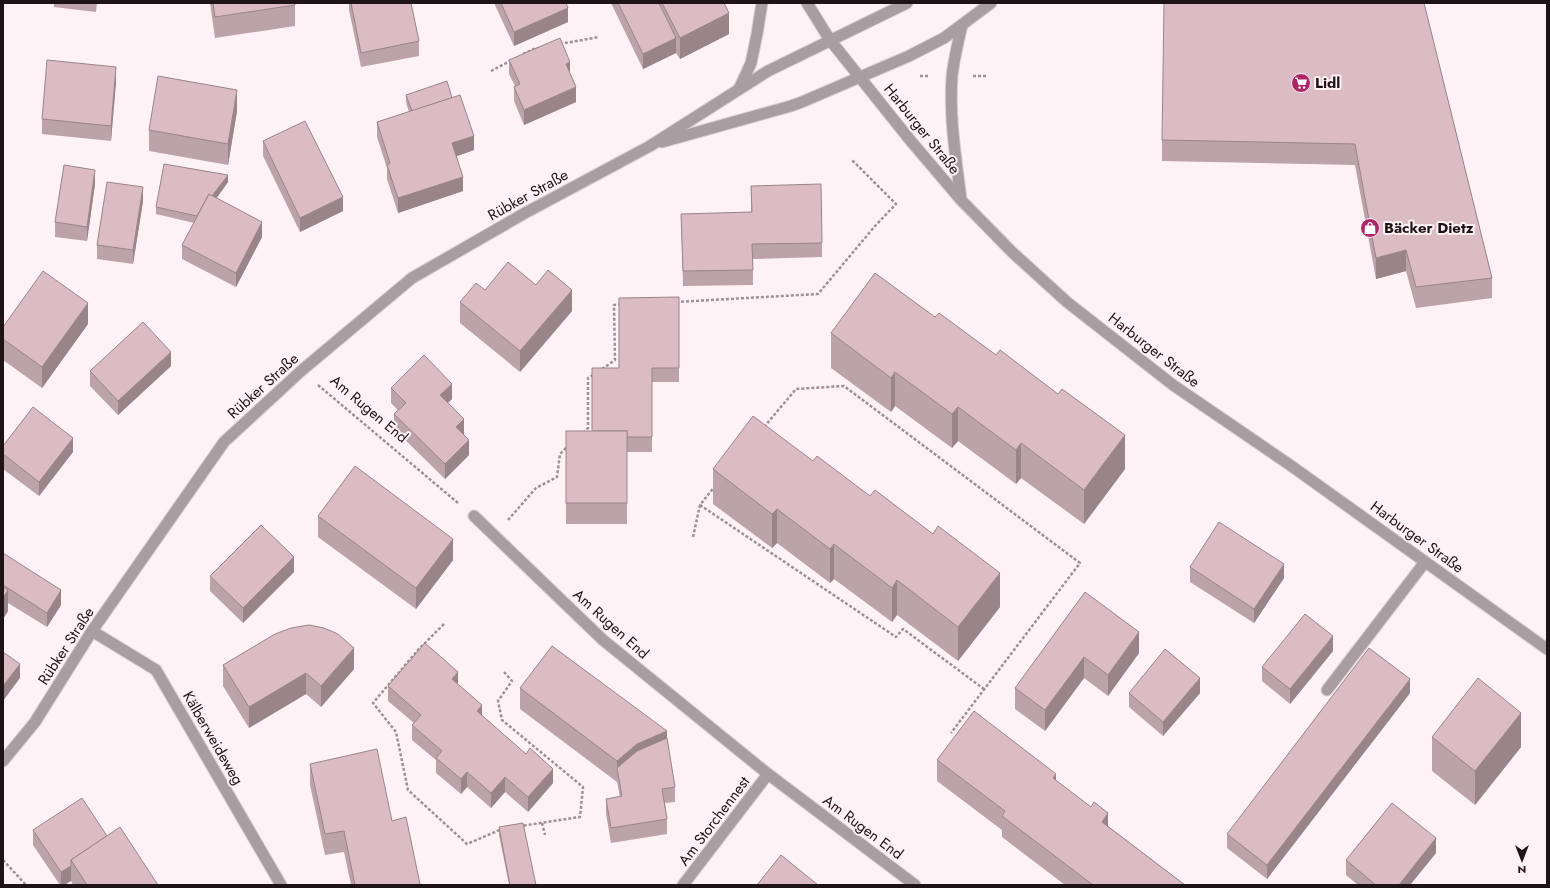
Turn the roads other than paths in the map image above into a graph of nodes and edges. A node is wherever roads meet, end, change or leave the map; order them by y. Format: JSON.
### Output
{"nodes":[{"id":1,"x":762,"y":3,"type":"edge"},
{"id":2,"x":807,"y":3,"type":"edge"},
{"id":3,"x":907,"y":3,"type":"edge"},
{"id":4,"x":991,"y":3,"type":"edge"},
{"id":5,"x":962,"y":25,"type":"junction"},
{"id":6,"x":830,"y":40,"type":"junction"},
{"id":7,"x":860,"y":77,"type":"junction"},
{"id":8,"x":739,"y":90,"type":"junction"},
{"id":9,"x":650,"y":146,"type":"junction"},
{"id":10,"x":961,"y":200,"type":"junction"},
{"id":11,"x":474,"y":516,"type":"road end"},
{"id":12,"x":1425,"y":562,"type":"junction"},
{"id":13,"x":92,"y":631,"type":"junction"},
{"id":14,"x":1547,"y":649,"type":"edge"},
{"id":15,"x":1327,"y":690,"type":"dead end"},
{"id":16,"x":3,"y":761,"type":"edge"},
{"id":17,"x":768,"y":774,"type":"junction"},
{"id":18,"x":281,"y":885,"type":"edge"},
{"id":19,"x":684,"y":885,"type":"edge"},
{"id":20,"x":915,"y":885,"type":"edge"}],
"edges":[{"from":1,"to":8,"type":"street"},
{"from":2,"to":6,"type":"street","name":"Harburger Straße"},
{"from":3,"to":6,"type":"street","name":"Rübker Straße"},
{"from":4,"to":5,"type":"street","name":"Rübker Straße"},
{"from":5,"to":7,"type":"street","name":"Rübker Straße"},
{"from":5,"to":10,"type":"street"},
{"from":6,"to":7,"type":"street","name":"Harburger Straße"},
{"from":6,"to":8,"type":"street","name":"Rübker Straße"},
{"from":7,"to":9,"type":"street","name":"Rübker Straße"},
{"from":7,"to":10,"type":"street","name":"Harburger Straße"},
{"from":8,"to":9,"type":"street","name":"Rübker Straße"},
{"from":9,"to":13,"type":"street","name":"Rübker Straße"},
{"from":10,"to":12,"type":"street","name":"Harburger Straße"},
{"from":11,"to":17,"type":"street","name":"Am Rugen End"},
{"from":12,"to":14,"type":"street","name":"Harburger Straße"},
{"from":12,"to":15,"type":"street"},
{"from":13,"to":16,"type":"street","name":"Rübker Straße"},
{"from":13,"to":18,"type":"street","name":"Kälberweideweg"},
{"from":17,"to":19,"type":"street","name":"Am Storchennest"},
{"from":17,"to":20,"type":"street","name":"Am Rugen End"}]}
